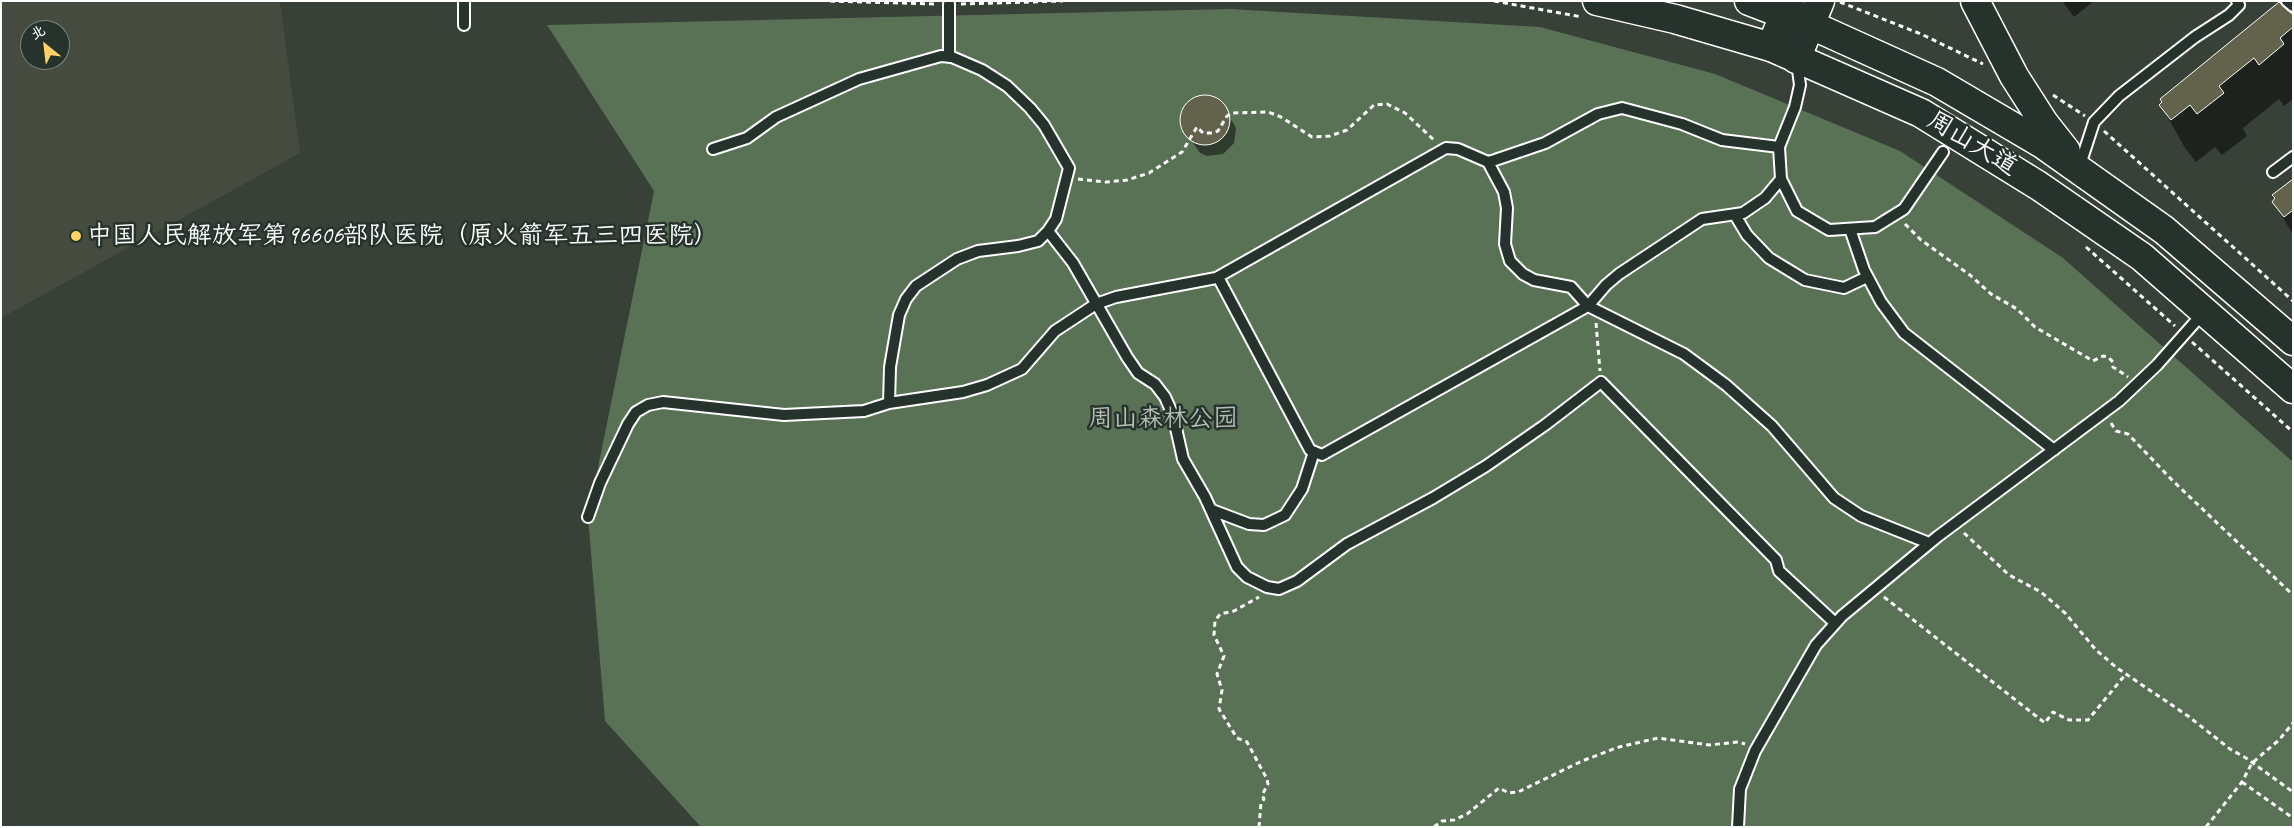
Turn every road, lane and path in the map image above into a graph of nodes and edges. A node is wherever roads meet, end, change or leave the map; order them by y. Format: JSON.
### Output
{"nodes":[{"id":1,"x":464,"y":1,"type":"edge"},
{"id":2,"x":1597,"y":1,"type":"edge"},
{"id":3,"x":1749,"y":1,"type":"edge"},
{"id":4,"x":1839,"y":1,"type":"edge"},
{"id":5,"x":1975,"y":1,"type":"edge"},
{"id":6,"x":2237,"y":1,"type":"edge"},
{"id":7,"x":2287,"y":1,"type":"edge"},
{"id":8,"x":949,"y":4,"type":"dead end"},
{"id":9,"x":2293,"y":6,"type":"edge"},
{"id":10,"x":1787,"y":8,"type":"edge"},
{"id":11,"x":1815,"y":13,"type":"edge"},
{"id":12,"x":464,"y":25,"type":"dead end"},
{"id":13,"x":1771,"y":47,"type":"junction"},
{"id":14,"x":950,"y":57,"type":"junction"},
{"id":15,"x":1796,"y":59,"type":"junction"},
{"id":16,"x":2014,"y":76,"type":"junction"},
{"id":17,"x":2047,"y":92,"type":"dead end"},
{"id":18,"x":2094,"y":122,"type":"junction"},
{"id":19,"x":1780,"y":147,"type":"junction"},
{"id":20,"x":1446,"y":148,"type":"junction"},
{"id":21,"x":714,"y":149,"type":"dead end"},
{"id":22,"x":1943,"y":152,"type":"dead end"},
{"id":23,"x":2293,"y":156,"type":"edge"},
{"id":24,"x":1488,"y":162,"type":"junction"},
{"id":25,"x":2079,"y":168,"type":"junction"},
{"id":26,"x":2273,"y":172,"type":"dead end"},
{"id":27,"x":1067,"y":176,"type":"junction"},
{"id":28,"x":1781,"y":179,"type":"junction"},
{"id":29,"x":1735,"y":215,"type":"junction"},
{"id":30,"x":1895,"y":215,"type":"junction"},
{"id":31,"x":1850,"y":229,"type":"junction"},
{"id":32,"x":1048,"y":231,"type":"junction"},
{"id":33,"x":1218,"y":277,"type":"junction"},
{"id":34,"x":1867,"y":277,"type":"junction"},
{"id":35,"x":2293,"y":301,"type":"edge"},
{"id":36,"x":1096,"y":304,"type":"junction"},
{"id":37,"x":1588,"y":306,"type":"junction"},
{"id":38,"x":2205,"y":312,"type":"junction"},
{"id":39,"x":2293,"y":341,"type":"edge"},
{"id":40,"x":1601,"y":382,"type":"junction"},
{"id":41,"x":2136,"y":384,"type":"junction"},
{"id":42,"x":2293,"y":389,"type":"edge"},
{"id":43,"x":888,"y":403,"type":"junction"},
{"id":44,"x":2104,"y":412,"type":"junction"},
{"id":45,"x":2054,"y":450,"type":"junction"},
{"id":46,"x":1314,"y":452,"type":"junction"},
{"id":47,"x":1212,"y":510,"type":"junction"},
{"id":48,"x":588,"y":517,"type":"dead end"},
{"id":49,"x":1955,"y":524,"type":"junction"},
{"id":50,"x":1929,"y":543,"type":"junction"},
{"id":51,"x":1873,"y":588,"type":"junction"},
{"id":52,"x":1279,"y":589,"type":"junction"},
{"id":53,"x":2293,"y":595,"type":"edge"},
{"id":54,"x":1835,"y":623,"type":"junction"},
{"id":55,"x":2125,"y":675,"type":"junction"},
{"id":56,"x":2293,"y":724,"type":"edge"},
{"id":57,"x":1756,"y":749,"type":"junction"},
{"id":58,"x":2252,"y":762,"type":"junction"},
{"id":59,"x":2242,"y":782,"type":"junction"},
{"id":60,"x":2293,"y":792,"type":"edge"},
{"id":61,"x":2293,"y":818,"type":"edge"},
{"id":62,"x":1259,"y":827,"type":"edge"},
{"id":63,"x":1434,"y":827,"type":"edge"},
{"id":64,"x":1738,"y":827,"type":"edge"},
{"id":65,"x":2206,"y":827,"type":"edge"}],
"edges":[{"from":1,"to":12,"type":"lane"},
{"from":2,"to":13,"type":"main road","name":"周山大道"},
{"from":3,"to":10,"type":"main road","name":"周山大道"},
{"from":4,"to":16,"type":"path"},
{"from":5,"to":16,"type":"main road"},
{"from":6,"to":18,"type":"lane"},
{"from":7,"to":9,"type":"lane"},
{"from":8,"to":14,"type":"lane"},
{"from":10,"to":11,"type":"main road","name":"周山大道"},
{"from":10,"to":13,"type":"main road"},
{"from":11,"to":15,"type":"main road"},
{"from":11,"to":25,"type":"main road","name":"周山大道"},
{"from":13,"to":15,"type":"main road","name":"周山大道"},
{"from":14,"to":21,"type":"lane"},
{"from":14,"to":27,"type":"lane"},
{"from":15,"to":19,"type":"lane"},
{"from":15,"to":38,"type":"main road","name":"周山大道"},
{"from":16,"to":25,"type":"main road"},
{"from":17,"to":18,"type":"path"},
{"from":18,"to":25,"type":"lane"},
{"from":18,"to":35,"type":"path"},
{"from":19,"to":24,"type":"lane"},
{"from":19,"to":28,"type":"lane"},
{"from":20,"to":24,"type":"lane"},
{"from":20,"to":27,"type":"path"},
{"from":20,"to":33,"type":"lane"},
{"from":22,"to":30,"type":"lane"},
{"from":23,"to":26,"type":"lane"},
{"from":24,"to":37,"type":"lane"},
{"from":25,"to":39,"type":"main road","name":"周山大道"},
{"from":27,"to":32,"type":"lane"},
{"from":28,"to":29,"type":"lane"},
{"from":28,"to":31,"type":"lane"},
{"from":29,"to":34,"type":"lane"},
{"from":29,"to":37,"type":"lane"},
{"from":30,"to":31,"type":"lane"},
{"from":30,"to":41,"type":"path"},
{"from":31,"to":34,"type":"lane"},
{"from":32,"to":36,"type":"lane"},
{"from":32,"to":43,"type":"lane"},
{"from":33,"to":36,"type":"lane"},
{"from":33,"to":46,"type":"lane"},
{"from":34,"to":45,"type":"lane"},
{"from":36,"to":43,"type":"lane"},
{"from":36,"to":47,"type":"lane"},
{"from":37,"to":40,"type":"path"},
{"from":37,"to":46,"type":"lane"},
{"from":37,"to":50,"type":"lane"},
{"from":38,"to":41,"type":"lane"},
{"from":38,"to":42,"type":"main road","name":"周山大道"},
{"from":40,"to":52,"type":"lane"},
{"from":40,"to":54,"type":"lane"},
{"from":41,"to":44,"type":"lane"},
{"from":43,"to":48,"type":"lane"},
{"from":44,"to":45,"type":"lane"},
{"from":44,"to":53,"type":"path"},
{"from":45,"to":49,"type":"lane"},
{"from":46,"to":47,"type":"lane"},
{"from":47,"to":52,"type":"lane"},
{"from":49,"to":50,"type":"lane"},
{"from":49,"to":55,"type":"path"},
{"from":50,"to":51,"type":"lane"},
{"from":51,"to":54,"type":"lane"},
{"from":51,"to":55,"type":"path"},
{"from":52,"to":62,"type":"path"},
{"from":54,"to":57,"type":"lane"},
{"from":55,"to":58,"type":"path"},
{"from":56,"to":58,"type":"path"},
{"from":57,"to":63,"type":"path"},
{"from":57,"to":64,"type":"lane"},
{"from":58,"to":59,"type":"path"},
{"from":58,"to":60,"type":"path"},
{"from":59,"to":61,"type":"path"},
{"from":59,"to":65,"type":"path"}]}
